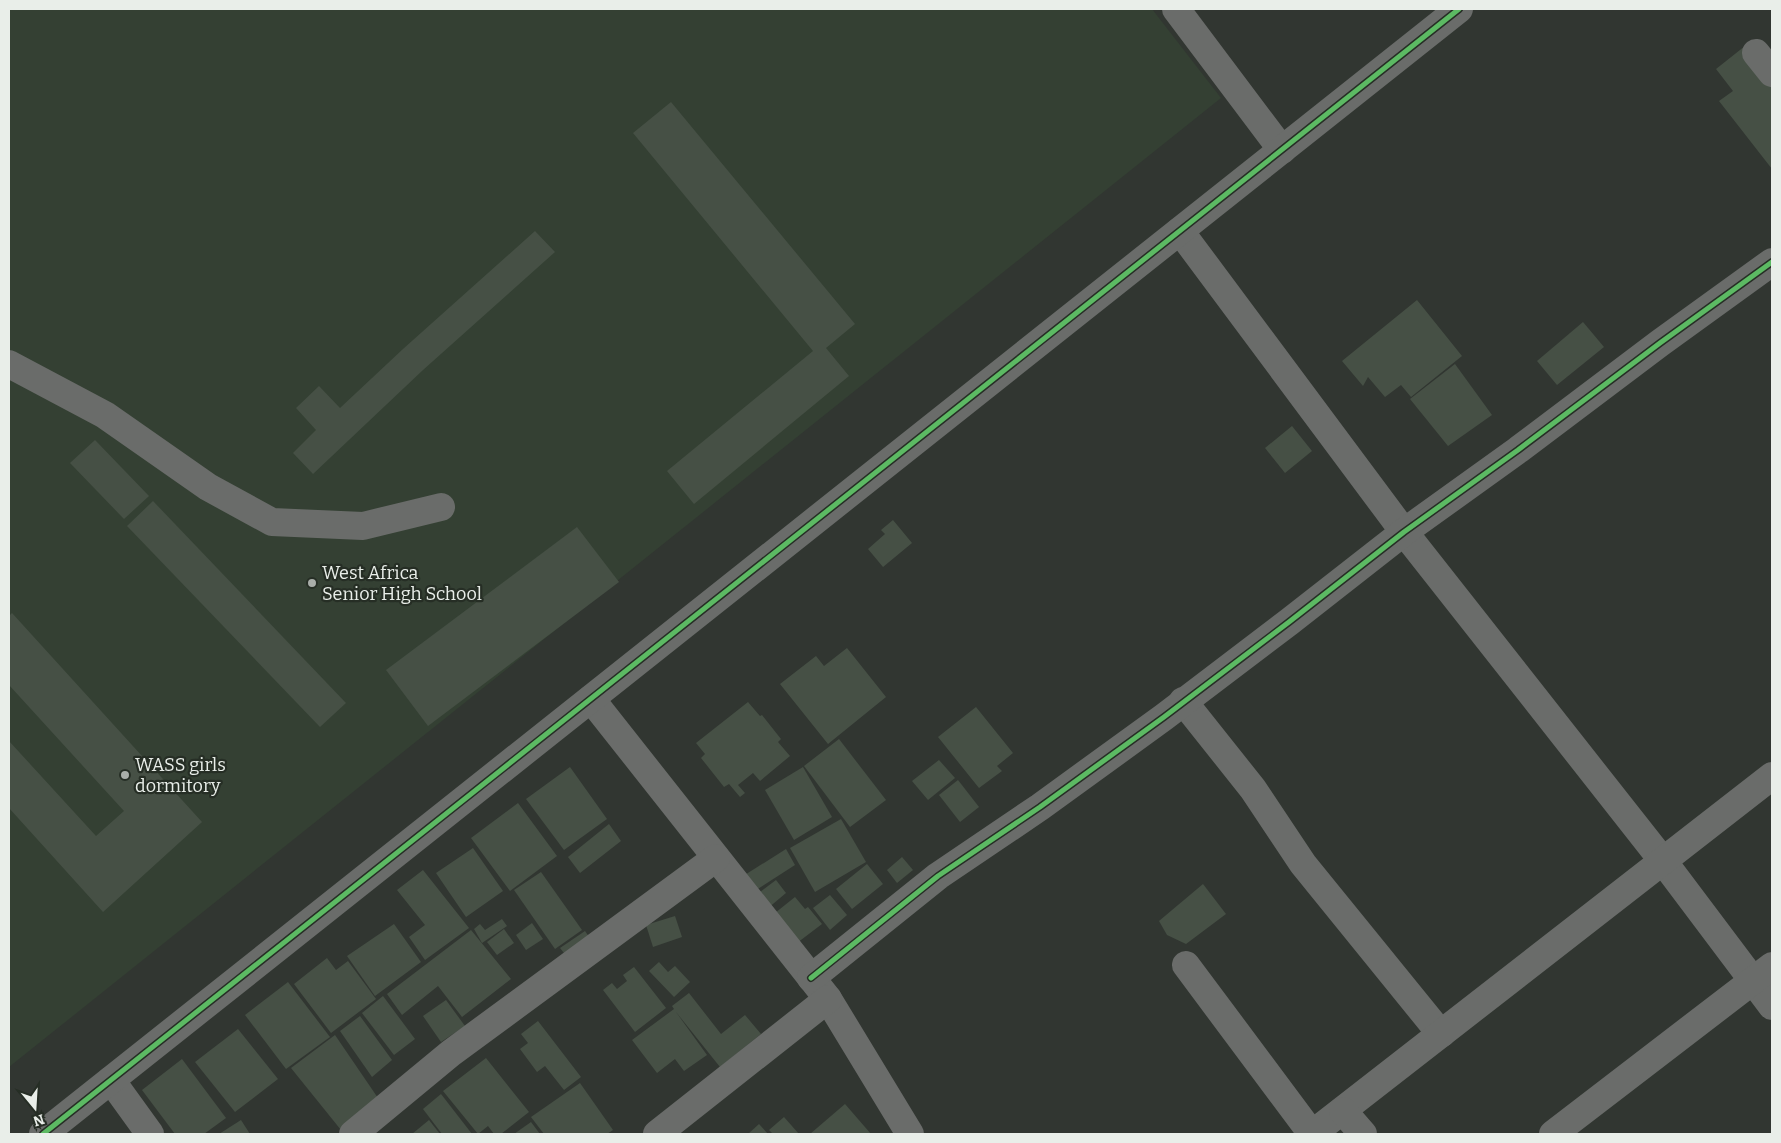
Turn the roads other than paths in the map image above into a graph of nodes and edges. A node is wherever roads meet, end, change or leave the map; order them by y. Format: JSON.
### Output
{"nodes":[{"id":1,"x":1176,"y":9,"type":"edge"},
{"id":2,"x":1459,"y":9,"type":"edge"},
{"id":3,"x":1282,"y":150,"type":"junction"},
{"id":4,"x":1180,"y":231,"type":"junction"},
{"id":5,"x":1772,"y":262,"type":"edge"},
{"id":6,"x":10,"y":368,"type":"edge"},
{"id":7,"x":441,"y":508,"type":"dead end"},
{"id":8,"x":1404,"y":532,"type":"junction"},
{"id":9,"x":591,"y":699,"type":"junction"},
{"id":10,"x":1183,"y":701,"type":"junction"},
{"id":11,"x":1772,"y":776,"type":"edge"},
{"id":12,"x":716,"y":858,"type":"junction"},
{"id":13,"x":1663,"y":861,"type":"junction"},
{"id":14,"x":1186,"y":965,"type":"dead end"},
{"id":15,"x":1763,"y":973,"type":"edge"},
{"id":16,"x":811,"y":978,"type":"junction"},
{"id":17,"x":828,"y":999,"type":"junction"},
{"id":18,"x":1772,"y":1006,"type":"edge"},
{"id":19,"x":1440,"y":1034,"type":"junction"},
{"id":20,"x":111,"y":1080,"type":"junction"},
{"id":21,"x":1342,"y":1111,"type":"junction"},
{"id":22,"x":43,"y":1134,"type":"edge"},
{"id":23,"x":150,"y":1134,"type":"edge"},
{"id":24,"x":354,"y":1134,"type":"edge"},
{"id":25,"x":657,"y":1134,"type":"edge"},
{"id":26,"x":910,"y":1134,"type":"edge"},
{"id":27,"x":1312,"y":1134,"type":"edge"},
{"id":28,"x":1363,"y":1134,"type":"edge"},
{"id":29,"x":1553,"y":1134,"type":"edge"}],
"edges":[{"from":1,"to":3,"type":"street"},
{"from":2,"to":3,"type":"street"},
{"from":3,"to":4,"type":"street"},
{"from":4,"to":8,"type":"street"},
{"from":4,"to":9,"type":"street"},
{"from":5,"to":8,"type":"street"},
{"from":6,"to":7,"type":"street"},
{"from":8,"to":10,"type":"street"},
{"from":8,"to":13,"type":"street"},
{"from":9,"to":12,"type":"street"},
{"from":9,"to":20,"type":"street"},
{"from":10,"to":16,"type":"street"},
{"from":10,"to":19,"type":"street"},
{"from":11,"to":13,"type":"street"},
{"from":12,"to":16,"type":"street"},
{"from":12,"to":24,"type":"street"},
{"from":13,"to":15,"type":"street"},
{"from":13,"to":19,"type":"street"},
{"from":14,"to":27,"type":"street"},
{"from":15,"to":18,"type":"street"},
{"from":15,"to":29,"type":"street"},
{"from":16,"to":17,"type":"street"},
{"from":17,"to":25,"type":"street"},
{"from":17,"to":26,"type":"street"},
{"from":19,"to":21,"type":"street"},
{"from":20,"to":22,"type":"street"},
{"from":20,"to":23,"type":"street"},
{"from":21,"to":27,"type":"street"},
{"from":21,"to":28,"type":"street"}]}
